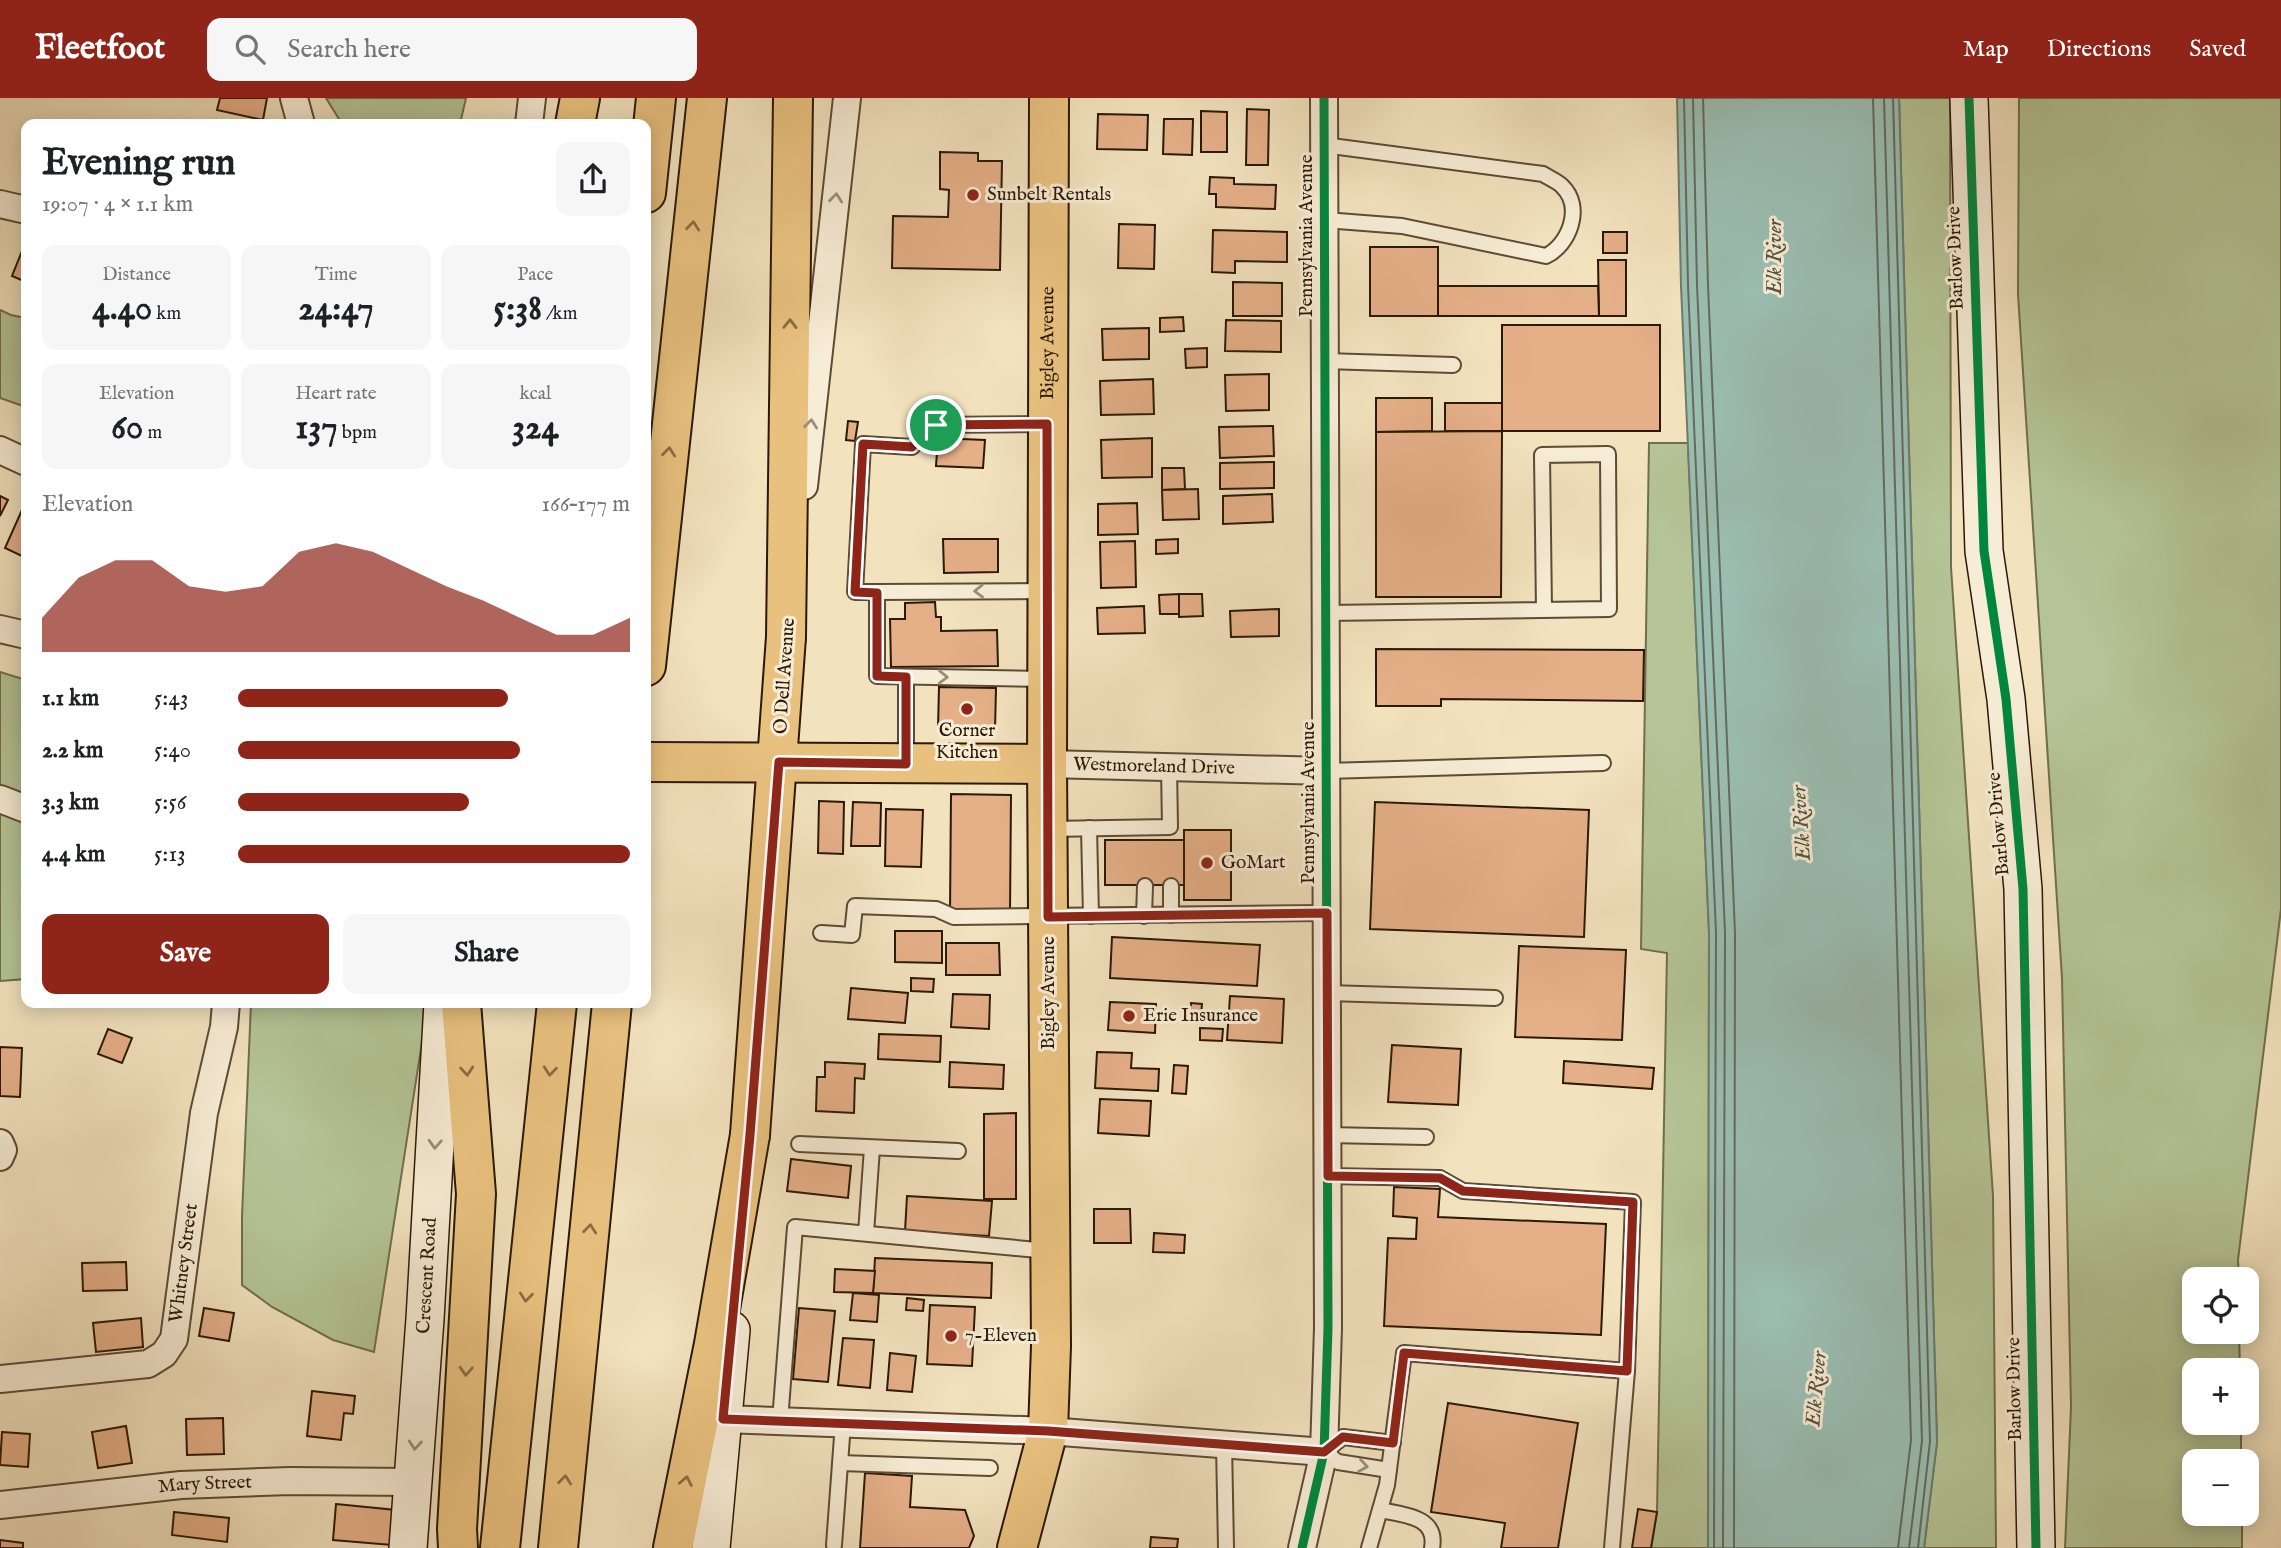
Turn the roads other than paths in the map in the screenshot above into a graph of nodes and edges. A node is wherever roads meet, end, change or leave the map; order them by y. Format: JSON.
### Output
{"nodes":[{"id":1,"x":294,"y":98,"type":"edge"},
{"id":2,"x":532,"y":98,"type":"edge"},
{"id":3,"x":580,"y":98,"type":"edge"},
{"id":4,"x":656,"y":98,"type":"edge"},
{"id":5,"x":707,"y":98,"type":"edge"},
{"id":6,"x":793,"y":98,"type":"edge"},
{"id":7,"x":848,"y":98,"type":"edge"},
{"id":8,"x":1049,"y":98,"type":"edge"},
{"id":9,"x":1324,"y":98,"type":"edge"},
{"id":10,"x":1969,"y":98,"type":"edge"},
{"id":11,"x":300,"y":119,"type":"edge"},
{"id":12,"x":529,"y":119,"type":"edge"},
{"id":13,"x":576,"y":119,"type":"edge"},
{"id":14,"x":1324,"y":145,"type":"junction"},
{"id":15,"x":651,"y":146,"type":"edge"},
{"id":16,"x":0,"y":204,"type":"edge"},
{"id":17,"x":21,"y":209,"type":"edge"},
{"id":18,"x":1325,"y":220,"type":"junction"},
{"id":19,"x":1325,"y":361,"type":"junction"},
{"id":20,"x":1453,"y":365,"type":"dead end"},
{"id":21,"x":1047,"y":424,"type":"junction"},
{"id":22,"x":0,"y":450,"type":"edge"},
{"id":23,"x":21,"y":460,"type":"edge"},
{"id":24,"x":1047,"y":591,"type":"junction"},
{"id":25,"x":877,"y":593,"type":"junction"},
{"id":26,"x":1544,"y":610,"type":"junction"},
{"id":27,"x":1326,"y":613,"type":"junction"},
{"id":28,"x":651,"y":619,"type":"edge"},
{"id":29,"x":0,"y":629,"type":"edge"},
{"id":30,"x":21,"y":634,"type":"edge"},
{"id":31,"x":786,"y":638,"type":"junction"},
{"id":32,"x":906,"y":677,"type":"junction"},
{"id":33,"x":1047,"y":679,"type":"junction"},
{"id":34,"x":651,"y":762,"type":"edge"},
{"id":35,"x":779,"y":762,"type":"junction"},
{"id":36,"x":1603,"y":763,"type":"dead end"},
{"id":37,"x":906,"y":764,"type":"junction"},
{"id":38,"x":1047,"y":764,"type":"junction"},
{"id":39,"x":1169,"y":767,"type":"junction"},
{"id":40,"x":1326,"y":771,"type":"junction"},
{"id":41,"x":0,"y":799,"type":"edge"},
{"id":42,"x":21,"y":807,"type":"edge"},
{"id":43,"x":1089,"y":828,"type":"junction"},
{"id":44,"x":1048,"y":829,"type":"junction"},
{"id":45,"x":1144,"y":886,"type":"dead end"},
{"id":46,"x":1171,"y":886,"type":"dead end"},
{"id":47,"x":1327,"y":913,"type":"junction"},
{"id":48,"x":1171,"y":915,"type":"junction"},
{"id":49,"x":1090,"y":916,"type":"junction"},
{"id":50,"x":1144,"y":916,"type":"junction"},
{"id":51,"x":1048,"y":917,"type":"junction"},
{"id":52,"x":821,"y":933,"type":"dead end"},
{"id":53,"x":1327,"y":993,"type":"junction"},
{"id":54,"x":1495,"y":998,"type":"dead end"},
{"id":55,"x":226,"y":1008,"type":"edge"},
{"id":56,"x":443,"y":1008,"type":"edge"},
{"id":57,"x":461,"y":1008,"type":"edge"},
{"id":58,"x":556,"y":1008,"type":"edge"},
{"id":59,"x":612,"y":1008,"type":"edge"},
{"id":60,"x":750,"y":1135,"type":"junction"},
{"id":61,"x":1327,"y":1135,"type":"junction"},
{"id":62,"x":1426,"y":1137,"type":"dead end"},
{"id":63,"x":0,"y":1143,"type":"edge"},
{"id":64,"x":799,"y":1144,"type":"dead end"},
{"id":65,"x":872,"y":1147,"type":"junction"},
{"id":66,"x":958,"y":1152,"type":"dead end"},
{"id":67,"x":0,"y":1157,"type":"edge"},
{"id":68,"x":1328,"y":1176,"type":"junction"},
{"id":69,"x":866,"y":1233,"type":"junction"},
{"id":70,"x":1051,"y":1251,"type":"junction"},
{"id":71,"x":1627,"y":1371,"type":"junction"},
{"id":72,"x":0,"y":1379,"type":"edge"},
{"id":73,"x":723,"y":1419,"type":"junction"},
{"id":74,"x":780,"y":1421,"type":"junction"},
{"id":75,"x":843,"y":1423,"type":"junction"},
{"id":76,"x":1048,"y":1431,"type":"junction"},
{"id":77,"x":1393,"y":1443,"type":"junction"},
{"id":78,"x":1224,"y":1444,"type":"junction"},
{"id":79,"x":1324,"y":1452,"type":"junction"},
{"id":80,"x":840,"y":1463,"type":"junction"},
{"id":81,"x":990,"y":1468,"type":"dead end"},
{"id":82,"x":1389,"y":1470,"type":"junction"},
{"id":83,"x":412,"y":1482,"type":"junction"},
{"id":84,"x":0,"y":1505,"type":"edge"},
{"id":85,"x":1380,"y":1510,"type":"junction"},
{"id":86,"x":834,"y":1545,"type":"dead end"},
{"id":87,"x":408,"y":1548,"type":"edge"},
{"id":88,"x":458,"y":1548,"type":"edge"},
{"id":89,"x":500,"y":1548,"type":"edge"},
{"id":90,"x":558,"y":1548,"type":"edge"},
{"id":91,"x":673,"y":1548,"type":"edge"},
{"id":92,"x":710,"y":1548,"type":"edge"},
{"id":93,"x":1017,"y":1548,"type":"edge"},
{"id":94,"x":1226,"y":1548,"type":"edge"},
{"id":95,"x":1302,"y":1548,"type":"edge"},
{"id":96,"x":1369,"y":1548,"type":"edge"},
{"id":97,"x":1432,"y":1548,"type":"edge"},
{"id":98,"x":1612,"y":1548,"type":"edge"},
{"id":99,"x":2036,"y":1548,"type":"edge"}],
"edges":[{"from":1,"to":11,"type":"street"},
{"from":2,"to":12,"type":"street"},
{"from":3,"to":13,"type":"main road"},
{"from":4,"to":15,"type":"main road"},
{"from":28,"to":5,"type":"main road","one_way":true},
{"from":31,"to":6,"type":"main road","one_way":true},
{"from":31,"to":7,"type":"street","name":"O Dell Avenue","one_way":true},
{"from":8,"to":21,"type":"main road","name":"Bigley Avenue"},
{"from":9,"to":14,"type":"street","name":"Pennsylvania Avenue"},
{"from":10,"to":99,"type":"street","name":"Barlow Drive"},
{"from":14,"to":18,"type":"street","name":"Pennsylvania Avenue"},
{"from":14,"to":18,"type":"lane"},
{"from":16,"to":17,"type":"street"},
{"from":18,"to":19,"type":"street","name":"Pennsylvania Avenue"},
{"from":19,"to":20,"type":"lane"},
{"from":19,"to":27,"type":"street","name":"Pennsylvania Avenue"},
{"from":21,"to":24,"type":"main road","name":"Bigley Avenue"},
{"from":21,"to":25,"type":"lane"},
{"from":22,"to":23,"type":"street"},
{"from":24,"to":25,"type":"lane","one_way":true},
{"from":24,"to":33,"type":"main road","name":"Bigley Avenue"},
{"from":25,"to":32,"type":"lane"},
{"from":26,"to":26,"type":"lane"},
{"from":26,"to":27,"type":"lane"},
{"from":27,"to":40,"type":"street","name":"Pennsylvania Avenue"},
{"from":29,"to":30,"type":"street"},
{"from":31,"to":35,"type":"main road","name":"O Dell Avenue"},
{"from":32,"to":33,"type":"lane","one_way":true},
{"from":32,"to":37,"type":"lane"},
{"from":33,"to":38,"type":"main road","name":"Bigley Avenue"},
{"from":34,"to":35,"type":"main road","name":"Westmoreland Drive"},
{"from":35,"to":37,"type":"main road","name":"Westmoreland Drive"},
{"from":35,"to":60,"type":"main road","name":"O Dell Avenue"},
{"from":36,"to":40,"type":"lane"},
{"from":37,"to":38,"type":"main road","name":"Westmoreland Drive"},
{"from":38,"to":39,"type":"street","name":"Westmoreland Drive"},
{"from":38,"to":44,"type":"main road","name":"Bigley Avenue"},
{"from":39,"to":40,"type":"street","name":"Westmoreland Drive"},
{"from":39,"to":43,"type":"lane"},
{"from":40,"to":47,"type":"street","name":"Pennsylvania Avenue"},
{"from":41,"to":42,"type":"street"},
{"from":43,"to":44,"type":"lane"},
{"from":43,"to":49,"type":"lane"},
{"from":44,"to":51,"type":"main road","name":"Bigley Avenue"},
{"from":45,"to":50,"type":"lane"},
{"from":46,"to":48,"type":"lane"},
{"from":47,"to":48,"type":"lane"},
{"from":47,"to":53,"type":"street","name":"Pennsylvania Avenue"},
{"from":48,"to":50,"type":"lane"},
{"from":49,"to":50,"type":"lane"},
{"from":49,"to":51,"type":"lane"},
{"from":51,"to":52,"type":"lane"},
{"from":51,"to":70,"type":"main road","name":"Bigley Avenue"},
{"from":53,"to":54,"type":"lane"},
{"from":53,"to":61,"type":"street","name":"Pennsylvania Avenue"},
{"from":55,"to":72,"type":"street","name":"Whitney Street"},
{"from":56,"to":83,"type":"street","name":"Crescent Road","one_way":true},
{"from":57,"to":88,"type":"main road","one_way":true},
{"from":58,"to":89,"type":"main road","one_way":true},
{"from":90,"to":59,"type":"main road","one_way":true},
{"from":60,"to":73,"type":"street","name":"O Dell Avenue"},
{"from":91,"to":60,"type":"main road","one_way":true},
{"from":61,"to":62,"type":"lane"},
{"from":61,"to":68,"type":"street","name":"Pennsylvania Avenue"},
{"from":63,"to":67,"type":"street"},
{"from":64,"to":65,"type":"lane"},
{"from":65,"to":66,"type":"lane"},
{"from":65,"to":69,"type":"lane"},
{"from":68,"to":71,"type":"lane"},
{"from":68,"to":79,"type":"street","name":"Pennsylvania Avenue"},
{"from":69,"to":70,"type":"lane"},
{"from":69,"to":74,"type":"lane"},
{"from":70,"to":76,"type":"main road","name":"Bigley Avenue"},
{"from":71,"to":77,"type":"lane"},
{"from":71,"to":98,"type":"lane"},
{"from":73,"to":74,"type":"street"},
{"from":73,"to":92,"type":"street","name":"O Dell Avenue"},
{"from":74,"to":75,"type":"street"},
{"from":75,"to":76,"type":"street"},
{"from":75,"to":80,"type":"lane"},
{"from":76,"to":78,"type":"street"},
{"from":76,"to":93,"type":"main road","name":"Bigley Avenue"},
{"from":77,"to":79,"type":"lane"},
{"from":77,"to":82,"type":"lane"},
{"from":78,"to":79,"type":"street"},
{"from":78,"to":94,"type":"lane"},
{"from":79,"to":82,"type":"lane","one_way":true},
{"from":79,"to":95,"type":"street","name":"Pennsylvania Avenue"},
{"from":80,"to":81,"type":"lane"},
{"from":80,"to":86,"type":"lane"},
{"from":82,"to":85,"type":"lane"},
{"from":83,"to":84,"type":"street","name":"Mary Street"},
{"from":83,"to":87,"type":"street","name":"Crescent Road"},
{"from":85,"to":96,"type":"lane"},
{"from":85,"to":97,"type":"lane"}]}
